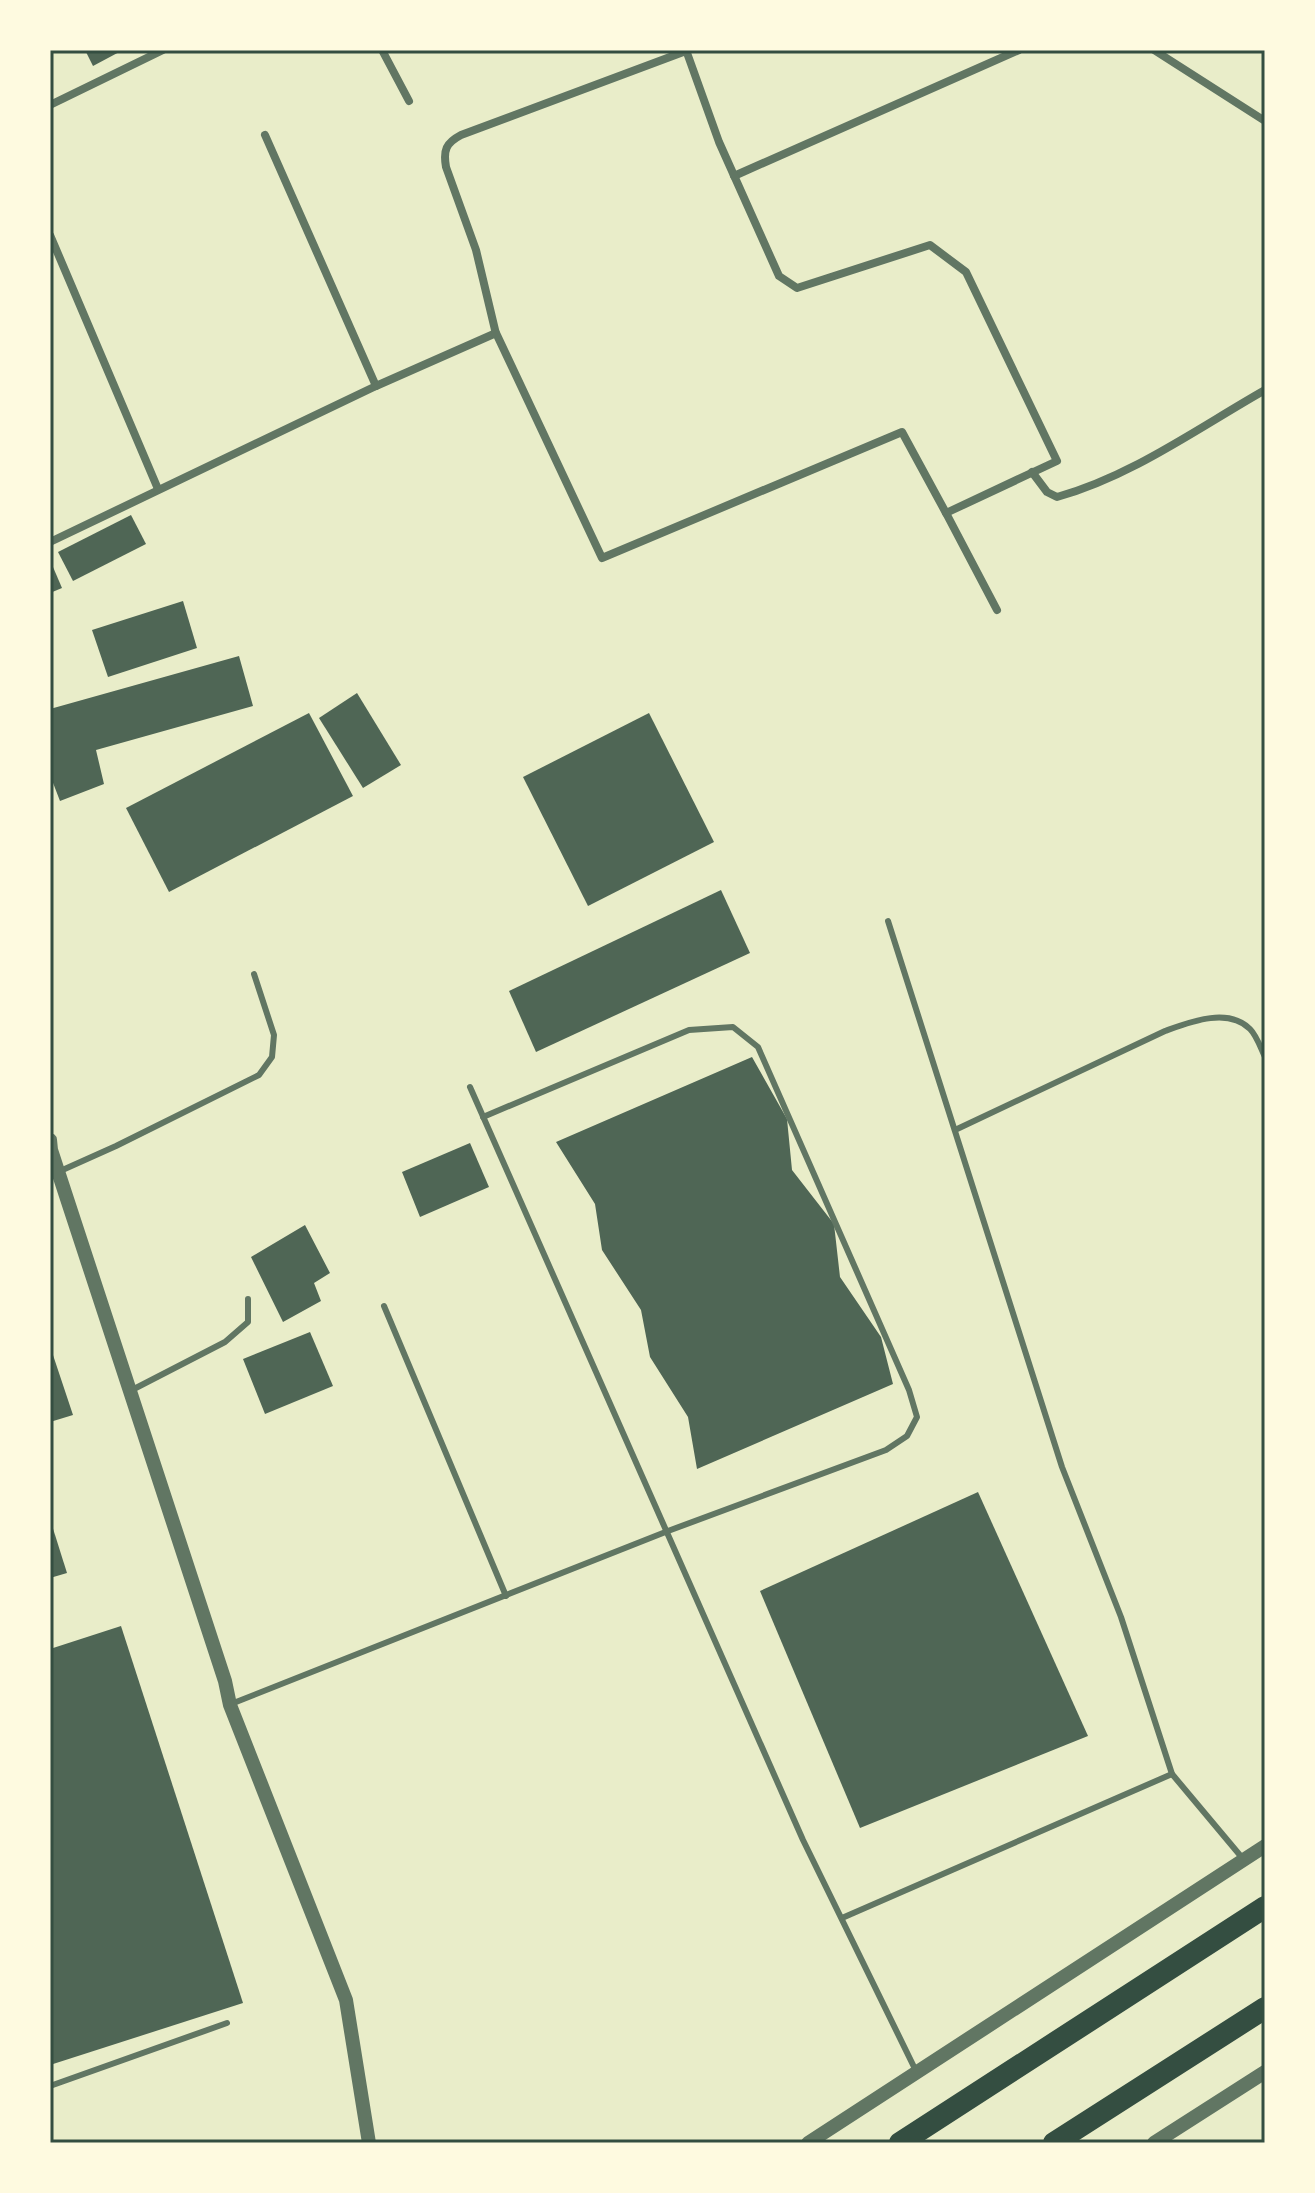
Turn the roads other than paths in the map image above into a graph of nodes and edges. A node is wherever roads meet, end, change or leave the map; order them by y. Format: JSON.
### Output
{"nodes":[{"id":1,"x":163,"y":50,"type":"edge"},
{"id":2,"x":382,"y":50,"type":"edge"},
{"id":3,"x":1019,"y":50,"type":"edge"},
{"id":4,"x":1154,"y":50,"type":"edge"},
{"id":5,"x":686,"y":51,"type":"edge"},
{"id":6,"x":409,"y":101,"type":"dead end"},
{"id":7,"x":50,"y":105,"type":"edge"},
{"id":8,"x":1265,"y":121,"type":"edge"},
{"id":9,"x":265,"y":135,"type":"dead end"},
{"id":10,"x":734,"y":176,"type":"junction"},
{"id":11,"x":50,"y":235,"type":"edge"},
{"id":12,"x":496,"y":334,"type":"junction"},
{"id":13,"x":376,"y":386,"type":"junction"},
{"id":14,"x":1265,"y":390,"type":"edge"},
{"id":15,"x":1032,"y":472,"type":"junction"},
{"id":16,"x":158,"y":489,"type":"junction"},
{"id":17,"x":946,"y":513,"type":"junction"},
{"id":18,"x":50,"y":542,"type":"edge"},
{"id":19,"x":997,"y":610,"type":"dead end"},
{"id":20,"x":888,"y":921,"type":"dead end"},
{"id":21,"x":254,"y":974,"type":"dead end"},
{"id":22,"x":1265,"y":1057,"type":"edge"},
{"id":23,"x":470,"y":1087,"type":"dead end"},
{"id":24,"x":483,"y":1117,"type":"junction"},
{"id":25,"x":955,"y":1130,"type":"junction"},
{"id":26,"x":50,"y":1140,"type":"edge"},
{"id":27,"x":58,"y":1172,"type":"junction"},
{"id":28,"x":248,"y":1299,"type":"dead end"},
{"id":29,"x":384,"y":1306,"type":"dead end"},
{"id":30,"x":129,"y":1391,"type":"junction"},
{"id":31,"x":668,"y":1531,"type":"junction"},
{"id":32,"x":506,"y":1596,"type":"junction"},
{"id":33,"x":230,"y":1705,"type":"junction"},
{"id":34,"x":1172,"y":1774,"type":"junction"},
{"id":35,"x":1265,"y":1846,"type":"edge"},
{"id":36,"x":1244,"y":1860,"type":"junction"},
{"id":37,"x":1265,"y":1907,"type":"edge"},
{"id":38,"x":842,"y":1918,"type":"junction"},
{"id":39,"x":1265,"y":2008,"type":"edge"},
{"id":40,"x":227,"y":2023,"type":"dead end"},
{"id":41,"x":916,"y":2071,"type":"junction"},
{"id":42,"x":1265,"y":2072,"type":"edge"},
{"id":43,"x":50,"y":2086,"type":"edge"},
{"id":44,"x":369,"y":2143,"type":"edge"},
{"id":45,"x":808,"y":2143,"type":"edge"},
{"id":46,"x":900,"y":2143,"type":"edge"},
{"id":47,"x":1054,"y":2143,"type":"edge"},
{"id":48,"x":1154,"y":2143,"type":"edge"}],
"edges":[{"from":1,"to":7,"type":"street"},
{"from":2,"to":6,"type":"street"},
{"from":3,"to":10,"type":"street"},
{"from":4,"to":8,"type":"street"},
{"from":5,"to":10,"type":"street"},
{"from":5,"to":12,"type":"street"},
{"from":9,"to":13,"type":"street"},
{"from":10,"to":15,"type":"street"},
{"from":11,"to":16,"type":"street"},
{"from":12,"to":13,"type":"street"},
{"from":12,"to":17,"type":"street"},
{"from":13,"to":16,"type":"street"},
{"from":14,"to":15,"type":"street"},
{"from":15,"to":17,"type":"street"},
{"from":16,"to":18,"type":"street"},
{"from":17,"to":19,"type":"street"},
{"from":20,"to":25,"type":"lane"},
{"from":21,"to":27,"type":"lane"},
{"from":22,"to":25,"type":"lane"},
{"from":23,"to":24,"type":"lane"},
{"from":24,"to":31,"type":"lane"},
{"from":24,"to":31,"type":"lane"},
{"from":25,"to":34,"type":"lane"},
{"from":26,"to":27,"type":"street"},
{"from":27,"to":30,"type":"street"},
{"from":28,"to":30,"type":"lane"},
{"from":29,"to":32,"type":"lane"},
{"from":30,"to":33,"type":"street"},
{"from":31,"to":32,"type":"lane"},
{"from":31,"to":38,"type":"lane"},
{"from":32,"to":33,"type":"lane"},
{"from":33,"to":44,"type":"street"},
{"from":34,"to":36,"type":"lane"},
{"from":34,"to":38,"type":"lane"},
{"from":35,"to":36,"type":"street"},
{"from":36,"to":41,"type":"street"},
{"from":37,"to":46,"type":"highway"},
{"from":38,"to":41,"type":"lane"},
{"from":39,"to":47,"type":"highway"},
{"from":40,"to":43,"type":"lane"},
{"from":41,"to":45,"type":"street"},
{"from":42,"to":48,"type":"street"}]}
